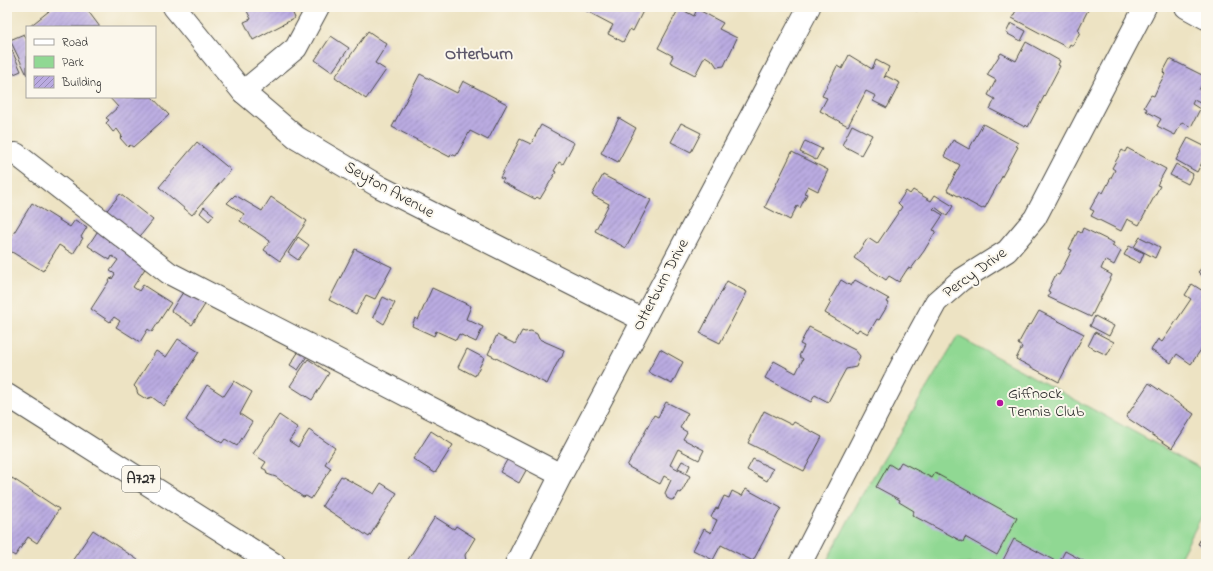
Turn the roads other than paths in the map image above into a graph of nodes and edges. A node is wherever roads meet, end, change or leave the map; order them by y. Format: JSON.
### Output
{"nodes":[{"id":1,"x":174,"y":7,"type":"edge"},
{"id":2,"x":318,"y":7,"type":"edge"},
{"id":3,"x":809,"y":7,"type":"edge"},
{"id":4,"x":1145,"y":7,"type":"edge"},
{"id":5,"x":1186,"y":7,"type":"edge"},
{"id":6,"x":1206,"y":18,"type":"edge"},
{"id":7,"x":243,"y":92,"type":"junction"},
{"id":8,"x":16,"y":154,"type":"dead end"},
{"id":9,"x":643,"y":320,"type":"junction"},
{"id":10,"x":7,"y":395,"type":"edge"},
{"id":11,"x":557,"y":482,"type":"junction"},
{"id":12,"x":274,"y":564,"type":"edge"},
{"id":13,"x":516,"y":564,"type":"edge"},
{"id":14,"x":800,"y":564,"type":"edge"}],
"edges":[{"from":1,"to":7,"type":"street","name":"Seyton Avenue"},
{"from":2,"to":7,"type":"street"},
{"from":3,"to":9,"type":"street","name":"Otterburn Drive"},
{"from":4,"to":14,"type":"street","name":"Percy Drive"},
{"from":5,"to":6,"type":"street"},
{"from":7,"to":9,"type":"street","name":"Seyton Avenue"},
{"from":8,"to":11,"type":"street"},
{"from":9,"to":11,"type":"street","name":"Otterburn Drive"},
{"from":10,"to":12,"type":"street","number":"A727"},
{"from":11,"to":13,"type":"street","name":"Otterburn Drive"}]}
